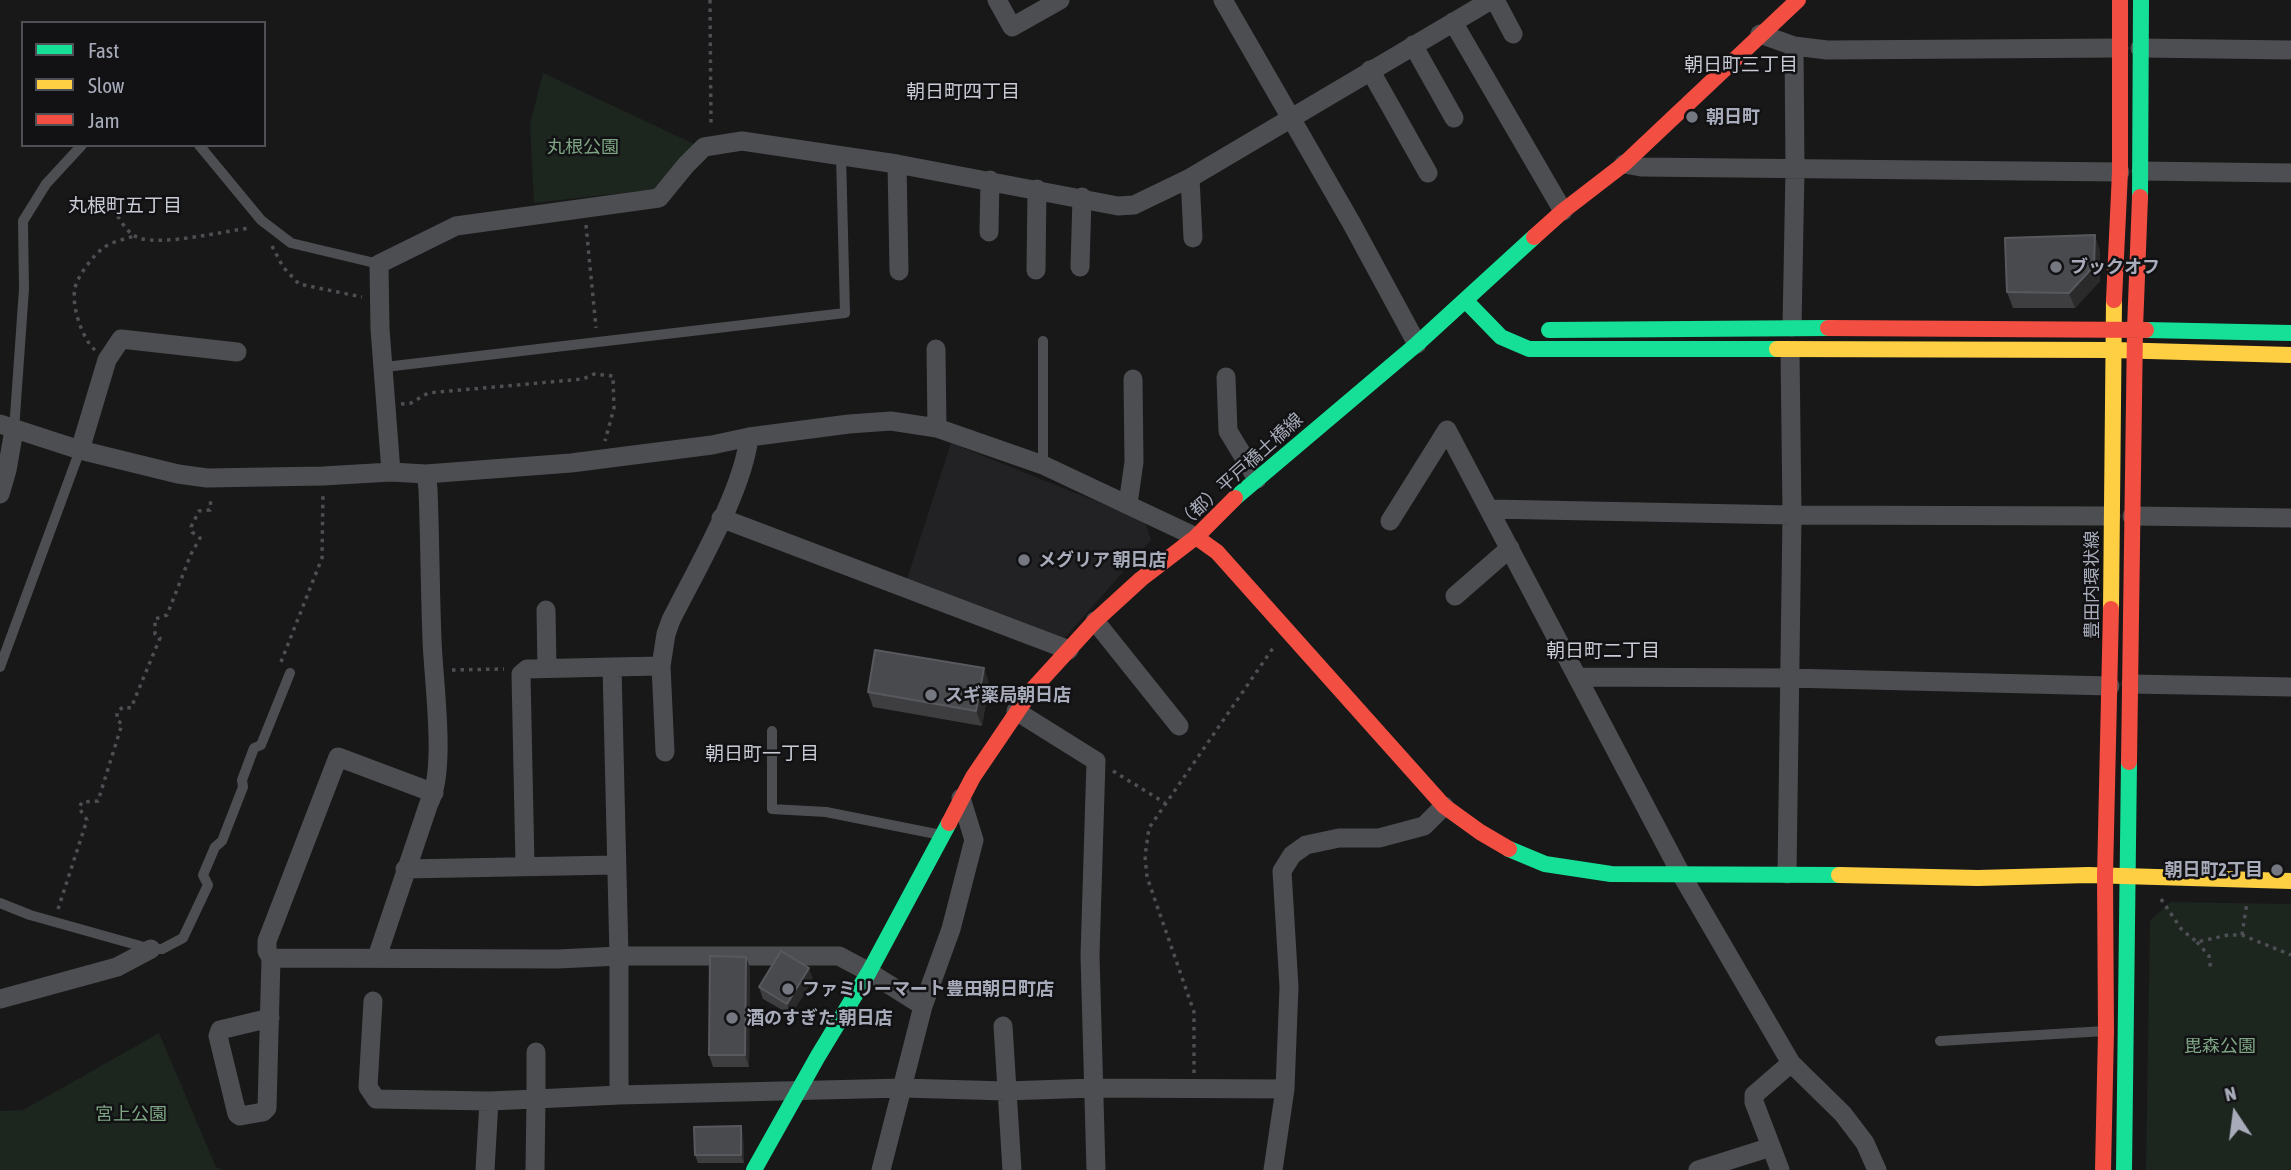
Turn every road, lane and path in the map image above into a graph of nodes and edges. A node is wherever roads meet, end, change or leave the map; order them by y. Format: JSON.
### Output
{"nodes":[{"id":1,"x":710,"y":0,"type":"edge"},
{"id":2,"x":997,"y":0,"type":"edge"},
{"id":3,"x":1060,"y":0,"type":"edge"},
{"id":4,"x":1223,"y":0,"type":"edge"},
{"id":5,"x":1493,"y":0,"type":"edge"},
{"id":6,"x":1798,"y":0,"type":"edge"},
{"id":7,"x":2120,"y":0,"type":"edge"},
{"id":8,"x":2141,"y":0,"type":"edge"},
{"id":9,"x":1453,"y":22,"type":"junction"},
{"id":10,"x":1513,"y":34,"type":"dead end"},
{"id":11,"x":1760,"y":34,"type":"junction"},
{"id":12,"x":1413,"y":46,"type":"junction"},
{"id":13,"x":1794,"y":46,"type":"junction"},
{"id":14,"x":2119,"y":48,"type":"junction"},
{"id":15,"x":2140,"y":48,"type":"junction"},
{"id":16,"x":2291,"y":50,"type":"edge"},
{"id":17,"x":1370,"y":71,"type":"junction"},
{"id":18,"x":1289,"y":118,"type":"junction"},
{"id":19,"x":1454,"y":118,"type":"dead end"},
{"id":20,"x":711,"y":145,"type":"junction"},
{"id":21,"x":80,"y":147,"type":"edge"},
{"id":22,"x":201,"y":147,"type":"edge"},
{"id":23,"x":841,"y":155,"type":"junction"},
{"id":24,"x":897,"y":164,"type":"junction"},
{"id":25,"x":1624,"y":164,"type":"junction"},
{"id":26,"x":1795,"y":169,"type":"junction"},
{"id":27,"x":2141,"y":171,"type":"junction"},
{"id":28,"x":2120,"y":172,"type":"junction"},
{"id":29,"x":1428,"y":173,"type":"dead end"},
{"id":30,"x":2291,"y":173,"type":"edge"},
{"id":31,"x":1190,"y":178,"type":"junction"},
{"id":32,"x":990,"y":180,"type":"junction"},
{"id":33,"x":1037,"y":189,"type":"junction"},
{"id":34,"x":1082,"y":197,"type":"junction"},
{"id":35,"x":113,"y":209,"type":"dead end"},
{"id":36,"x":584,"y":209,"type":"junction"},
{"id":37,"x":1563,"y":211,"type":"junction"},
{"id":38,"x":260,"y":227,"type":"dead end"},
{"id":39,"x":989,"y":232,"type":"dead end"},
{"id":40,"x":135,"y":236,"type":"junction"},
{"id":41,"x":266,"y":237,"type":"dead end"},
{"id":42,"x":1193,"y":238,"type":"dead end"},
{"id":43,"x":379,"y":264,"type":"junction"},
{"id":44,"x":1080,"y":267,"type":"dead end"},
{"id":45,"x":899,"y":271,"type":"dead end"},
{"id":46,"x":1036,"y":271,"type":"dead end"},
{"id":47,"x":380,"y":300,"type":"junction"},
{"id":48,"x":1465,"y":301,"type":"junction"},
{"id":49,"x":1508,"y":322,"type":"dead end"},
{"id":50,"x":1792,"y":327,"type":"junction"},
{"id":51,"x":2113,"y":328,"type":"junction"},
{"id":52,"x":2135,"y":328,"type":"junction"},
{"id":53,"x":1529,"y":330,"type":"dead end"},
{"id":54,"x":2291,"y":333,"type":"edge"},
{"id":55,"x":1043,"y":341,"type":"dead end"},
{"id":56,"x":597,"y":342,"type":"junction"},
{"id":57,"x":1417,"y":344,"type":"junction"},
{"id":58,"x":936,"y":349,"type":"dead end"},
{"id":59,"x":1790,"y":351,"type":"junction"},
{"id":60,"x":2113,"y":351,"type":"junction"},
{"id":61,"x":2135,"y":351,"type":"junction"},
{"id":62,"x":237,"y":352,"type":"dead end"},
{"id":63,"x":2291,"y":355,"type":"edge"},
{"id":64,"x":107,"y":360,"type":"junction"},
{"id":65,"x":385,"y":367,"type":"junction"},
{"id":66,"x":1226,"y":377,"type":"dead end"},
{"id":67,"x":1133,"y":379,"type":"dead end"},
{"id":68,"x":386,"y":407,"type":"junction"},
{"id":69,"x":7,"y":427,"type":"edge"},
{"id":70,"x":937,"y":428,"type":"junction"},
{"id":71,"x":749,"y":437,"type":"junction"},
{"id":72,"x":79,"y":450,"type":"junction"},
{"id":73,"x":600,"y":460,"type":"junction"},
{"id":74,"x":1043,"y":465,"type":"junction"},
{"id":75,"x":391,"y":472,"type":"junction"},
{"id":76,"x":426,"y":474,"type":"junction"},
{"id":77,"x":323,"y":476,"type":"junction"},
{"id":78,"x":208,"y":478,"type":"junction"},
{"id":79,"x":1257,"y":479,"type":"junction"},
{"id":80,"x":0,"y":494,"type":"edge"},
{"id":81,"x":1128,"y":504,"type":"junction"},
{"id":82,"x":1490,"y":509,"type":"junction"},
{"id":83,"x":1792,"y":515,"type":"junction"},
{"id":84,"x":2111,"y":516,"type":"junction"},
{"id":85,"x":2132,"y":516,"type":"junction"},
{"id":86,"x":721,"y":518,"type":"junction"},
{"id":87,"x":2291,"y":518,"type":"edge"},
{"id":88,"x":1390,"y":521,"type":"dead end"},
{"id":89,"x":1196,"y":537,"type":"junction"},
{"id":90,"x":1510,"y":548,"type":"junction"},
{"id":91,"x":1455,"y":596,"type":"dead end"},
{"id":92,"x":546,"y":610,"type":"dead end"},
{"id":93,"x":1095,"y":621,"type":"junction"},
{"id":94,"x":1279,"y":640,"type":"dead end"},
{"id":95,"x":1069,"y":650,"type":"junction"},
{"id":96,"x":661,"y":666,"type":"junction"},
{"id":97,"x":0,"y":667,"type":"edge"},
{"id":98,"x":612,"y":667,"type":"junction"},
{"id":99,"x":537,"y":668,"type":"junction"},
{"id":100,"x":434,"y":671,"type":"junction"},
{"id":101,"x":290,"y":673,"type":"dead end"},
{"id":102,"x":276,"y":674,"type":"dead end"},
{"id":103,"x":1577,"y":677,"type":"junction"},
{"id":104,"x":1789,"y":678,"type":"junction"},
{"id":105,"x":2131,"y":684,"type":"junction"},
{"id":106,"x":2110,"y":686,"type":"junction"},
{"id":107,"x":2291,"y":687,"type":"edge"},
{"id":108,"x":1016,"y":712,"type":"junction"},
{"id":109,"x":1179,"y":726,"type":"dead end"},
{"id":110,"x":772,"y":731,"type":"dead end"},
{"id":111,"x":665,"y":752,"type":"dead end"},
{"id":112,"x":1096,"y":761,"type":"junction"},
{"id":113,"x":434,"y":793,"type":"junction"},
{"id":114,"x":961,"y":798,"type":"junction"},
{"id":115,"x":1165,"y":803,"type":"junction"},
{"id":116,"x":1444,"y":806,"type":"junction"},
{"id":117,"x":941,"y":835,"type":"junction"},
{"id":118,"x":526,"y":865,"type":"junction"},
{"id":119,"x":615,"y":865,"type":"junction"},
{"id":120,"x":405,"y":869,"type":"junction"},
{"id":121,"x":1681,"y":874,"type":"junction"},
{"id":122,"x":1787,"y":874,"type":"junction"},
{"id":123,"x":2105,"y":876,"type":"junction"},
{"id":124,"x":2126,"y":878,"type":"junction"},
{"id":125,"x":2146,"y":878,"type":"junction"},
{"id":126,"x":2251,"y":880,"type":"junction"},
{"id":127,"x":2291,"y":881,"type":"edge"},
{"id":128,"x":0,"y":903,"type":"edge"},
{"id":129,"x":54,"y":921,"type":"junction"},
{"id":130,"x":2242,"y":935,"type":"junction"},
{"id":131,"x":2197,"y":942,"type":"junction"},
{"id":132,"x":151,"y":949,"type":"junction"},
{"id":133,"x":2291,"y":955,"type":"edge"},
{"id":134,"x":619,"y":956,"type":"junction"},
{"id":135,"x":377,"y":957,"type":"junction"},
{"id":136,"x":271,"y":958,"type":"junction"},
{"id":137,"x":2211,"y":971,"type":"dead end"},
{"id":138,"x":869,"y":972,"type":"junction"},
{"id":139,"x":0,"y":999,"type":"edge"},
{"id":140,"x":373,"y":1001,"type":"dead end"},
{"id":141,"x":923,"y":1006,"type":"junction"},
{"id":142,"x":270,"y":1018,"type":"junction"},
{"id":143,"x":1003,"y":1026,"type":"dead end"},
{"id":144,"x":2106,"y":1031,"type":"junction"},
{"id":145,"x":1940,"y":1041,"type":"dead end"},
{"id":146,"x":536,"y":1052,"type":"dead end"},
{"id":147,"x":1791,"y":1063,"type":"junction"},
{"id":148,"x":903,"y":1088,"type":"junction"},
{"id":149,"x":1093,"y":1088,"type":"junction"},
{"id":150,"x":1194,"y":1089,"type":"junction"},
{"id":151,"x":1285,"y":1089,"type":"junction"},
{"id":152,"x":1006,"y":1091,"type":"junction"},
{"id":153,"x":798,"y":1092,"type":"junction"},
{"id":154,"x":619,"y":1095,"type":"junction"},
{"id":155,"x":536,"y":1099,"type":"junction"},
{"id":156,"x":489,"y":1101,"type":"junction"},
{"id":157,"x":1771,"y":1147,"type":"junction"},
{"id":158,"x":485,"y":1170,"type":"edge"},
{"id":159,"x":535,"y":1170,"type":"edge"},
{"id":160,"x":754,"y":1170,"type":"edge"},
{"id":161,"x":881,"y":1170,"type":"edge"},
{"id":162,"x":1012,"y":1170,"type":"edge"},
{"id":163,"x":1096,"y":1170,"type":"edge"},
{"id":164,"x":1273,"y":1170,"type":"edge"},
{"id":165,"x":1698,"y":1170,"type":"edge"},
{"id":166,"x":1780,"y":1170,"type":"edge"},
{"id":167,"x":1877,"y":1170,"type":"edge"},
{"id":168,"x":2103,"y":1170,"type":"edge"},
{"id":169,"x":2124,"y":1170,"type":"edge"}],
"edges":[{"from":1,"to":20,"type":"path"},
{"from":2,"to":3,"type":"street"},
{"from":4,"to":18,"type":"street"},
{"from":5,"to":9,"type":"street"},
{"from":5,"to":10,"type":"street"},
{"from":6,"to":11,"type":"street","name":"（都）平戸橋土橋線"},
{"from":7,"to":14,"type":"street","name":"豊田内環状線"},
{"from":8,"to":15,"type":"street"},
{"from":9,"to":12,"type":"street"},
{"from":9,"to":37,"type":"street"},
{"from":11,"to":13,"type":"street"},
{"from":11,"to":25,"type":"street","name":"（都）平戸橋土橋線"},
{"from":12,"to":17,"type":"street"},
{"from":12,"to":19,"type":"street"},
{"from":13,"to":14,"type":"street"},
{"from":13,"to":26,"type":"street"},
{"from":14,"to":28,"type":"street","name":"豊田内環状線"},
{"from":15,"to":16,"type":"street"},
{"from":15,"to":27,"type":"street"},
{"from":17,"to":18,"type":"street"},
{"from":17,"to":29,"type":"street"},
{"from":18,"to":31,"type":"street"},
{"from":18,"to":57,"type":"street"},
{"from":20,"to":23,"type":"street"},
{"from":20,"to":36,"type":"street"},
{"from":21,"to":69,"type":"lane"},
{"from":22,"to":43,"type":"lane"},
{"from":23,"to":24,"type":"street"},
{"from":23,"to":56,"type":"lane"},
{"from":24,"to":32,"type":"street"},
{"from":24,"to":45,"type":"street"},
{"from":25,"to":26,"type":"street"},
{"from":25,"to":37,"type":"street","name":"（都）平戸橋土橋線"},
{"from":26,"to":28,"type":"street"},
{"from":26,"to":50,"type":"street"},
{"from":27,"to":30,"type":"street"},
{"from":27,"to":52,"type":"street"},
{"from":28,"to":51,"type":"street","name":"豊田内環状線"},
{"from":31,"to":34,"type":"street"},
{"from":31,"to":42,"type":"street"},
{"from":32,"to":33,"type":"street"},
{"from":32,"to":39,"type":"street"},
{"from":33,"to":34,"type":"street"},
{"from":33,"to":46,"type":"street"},
{"from":34,"to":44,"type":"street"},
{"from":35,"to":40,"type":"path"},
{"from":36,"to":43,"type":"street"},
{"from":36,"to":56,"type":"path"},
{"from":37,"to":48,"type":"street","name":"（都）平戸橋土橋線"},
{"from":38,"to":40,"type":"path"},
{"from":40,"to":64,"type":"path"},
{"from":41,"to":47,"type":"path"},
{"from":43,"to":47,"type":"street"},
{"from":47,"to":65,"type":"street"},
{"from":48,"to":49,"type":"street"},
{"from":48,"to":57,"type":"street","name":"（都）平戸橋土橋線"},
{"from":48,"to":59,"type":"street"},
{"from":50,"to":51,"type":"street"},
{"from":50,"to":53,"type":"street"},
{"from":51,"to":52,"type":"street"},
{"from":51,"to":60,"type":"street","name":"豊田内環状線"},
{"from":52,"to":54,"type":"street"},
{"from":52,"to":61,"type":"street"},
{"from":55,"to":74,"type":"lane"},
{"from":56,"to":65,"type":"lane"},
{"from":57,"to":79,"type":"street","name":"（都）平戸橋土橋線"},
{"from":58,"to":70,"type":"street"},
{"from":59,"to":60,"type":"street"},
{"from":59,"to":83,"type":"street"},
{"from":60,"to":61,"type":"street"},
{"from":60,"to":84,"type":"street","name":"豊田内環状線"},
{"from":61,"to":63,"type":"street"},
{"from":61,"to":85,"type":"street"},
{"from":62,"to":64,"type":"street"},
{"from":64,"to":72,"type":"street"},
{"from":65,"to":68,"type":"street"},
{"from":66,"to":79,"type":"street"},
{"from":67,"to":81,"type":"street"},
{"from":68,"to":73,"type":"path"},
{"from":68,"to":75,"type":"street"},
{"from":69,"to":72,"type":"street"},
{"from":69,"to":80,"type":"street"},
{"from":70,"to":71,"type":"street"},
{"from":70,"to":74,"type":"street"},
{"from":71,"to":73,"type":"street"},
{"from":71,"to":86,"type":"street"},
{"from":72,"to":78,"type":"street"},
{"from":72,"to":97,"type":"lane"},
{"from":73,"to":76,"type":"street"},
{"from":74,"to":81,"type":"street"},
{"from":75,"to":76,"type":"street"},
{"from":75,"to":77,"type":"street"},
{"from":76,"to":100,"type":"street"},
{"from":77,"to":78,"type":"street"},
{"from":77,"to":102,"type":"path"},
{"from":78,"to":129,"type":"path"},
{"from":79,"to":89,"type":"street","name":"（都）平戸橋土橋線"},
{"from":81,"to":89,"type":"street"},
{"from":82,"to":83,"type":"street"},
{"from":82,"to":88,"type":"street"},
{"from":82,"to":90,"type":"street"},
{"from":83,"to":84,"type":"street"},
{"from":83,"to":104,"type":"street"},
{"from":84,"to":106,"type":"street","name":"豊田内環状線"},
{"from":85,"to":87,"type":"street"},
{"from":85,"to":105,"type":"street"},
{"from":86,"to":95,"type":"street"},
{"from":86,"to":96,"type":"street"},
{"from":89,"to":93,"type":"street","name":"（都）平戸橋土橋線"},
{"from":89,"to":116,"type":"street"},
{"from":90,"to":91,"type":"street"},
{"from":90,"to":103,"type":"street"},
{"from":92,"to":99,"type":"street"},
{"from":93,"to":95,"type":"street","name":"（都）平戸橋土橋線"},
{"from":93,"to":109,"type":"street"},
{"from":94,"to":115,"type":"path"},
{"from":95,"to":108,"type":"street","name":"（都）平戸橋土橋線"},
{"from":96,"to":98,"type":"street"},
{"from":96,"to":111,"type":"street"},
{"from":98,"to":99,"type":"street"},
{"from":98,"to":119,"type":"street"},
{"from":99,"to":100,"type":"path"},
{"from":99,"to":118,"type":"street"},
{"from":100,"to":113,"type":"street"},
{"from":101,"to":132,"type":"lane"},
{"from":103,"to":104,"type":"street"},
{"from":103,"to":121,"type":"street"},
{"from":104,"to":106,"type":"street"},
{"from":104,"to":122,"type":"street"},
{"from":105,"to":107,"type":"street"},
{"from":105,"to":124,"type":"street"},
{"from":106,"to":123,"type":"street","name":"豊田内環状線"},
{"from":108,"to":112,"type":"street"},
{"from":108,"to":114,"type":"street","name":"（都）平戸橋土橋線"},
{"from":110,"to":117,"type":"lane"},
{"from":112,"to":115,"type":"path"},
{"from":112,"to":149,"type":"street"},
{"from":113,"to":120,"type":"street"},
{"from":113,"to":136,"type":"street"},
{"from":114,"to":117,"type":"street","name":"（都）平戸橋土橋線"},
{"from":114,"to":141,"type":"street"},
{"from":115,"to":150,"type":"path"},
{"from":116,"to":121,"type":"street"},
{"from":116,"to":151,"type":"street"},
{"from":117,"to":138,"type":"street","name":"（都）平戸橋土橋線"},
{"from":118,"to":119,"type":"street"},
{"from":118,"to":120,"type":"street"},
{"from":119,"to":134,"type":"street"},
{"from":120,"to":135,"type":"street"},
{"from":121,"to":122,"type":"street"},
{"from":121,"to":147,"type":"street"},
{"from":122,"to":123,"type":"street"},
{"from":123,"to":124,"type":"street"},
{"from":123,"to":144,"type":"street","name":"豊田内環状線"},
{"from":124,"to":125,"type":"street"},
{"from":124,"to":169,"type":"street"},
{"from":125,"to":126,"type":"street"},
{"from":125,"to":131,"type":"path"},
{"from":126,"to":127,"type":"street"},
{"from":126,"to":130,"type":"path"},
{"from":128,"to":129,"type":"lane"},
{"from":129,"to":132,"type":"lane"},
{"from":130,"to":131,"type":"path"},
{"from":130,"to":133,"type":"path"},
{"from":131,"to":137,"type":"path"},
{"from":132,"to":139,"type":"street"},
{"from":134,"to":135,"type":"street"},
{"from":134,"to":138,"type":"street"},
{"from":134,"to":154,"type":"street"},
{"from":135,"to":136,"type":"street"},
{"from":136,"to":142,"type":"street"},
{"from":138,"to":141,"type":"street"},
{"from":138,"to":153,"type":"street","name":"（都）平戸橋土橋線"},
{"from":140,"to":156,"type":"street"},
{"from":141,"to":148,"type":"street"},
{"from":142,"to":142,"type":"street"},
{"from":143,"to":152,"type":"street"},
{"from":144,"to":145,"type":"lane"},
{"from":144,"to":168,"type":"street","name":"豊田内環状線"},
{"from":146,"to":155,"type":"street"},
{"from":147,"to":157,"type":"street"},
{"from":147,"to":167,"type":"street"},
{"from":148,"to":152,"type":"street"},
{"from":148,"to":153,"type":"street"},
{"from":148,"to":161,"type":"street"},
{"from":149,"to":150,"type":"street"},
{"from":149,"to":152,"type":"street"},
{"from":149,"to":163,"type":"street"},
{"from":150,"to":151,"type":"street"},
{"from":151,"to":164,"type":"street"},
{"from":152,"to":162,"type":"street"},
{"from":153,"to":154,"type":"street"},
{"from":153,"to":160,"type":"street","name":"（都）平戸橋土橋線"},
{"from":154,"to":155,"type":"street"},
{"from":155,"to":156,"type":"street"},
{"from":155,"to":159,"type":"street"},
{"from":156,"to":158,"type":"street"},
{"from":157,"to":165,"type":"street"},
{"from":157,"to":166,"type":"street"}]}
